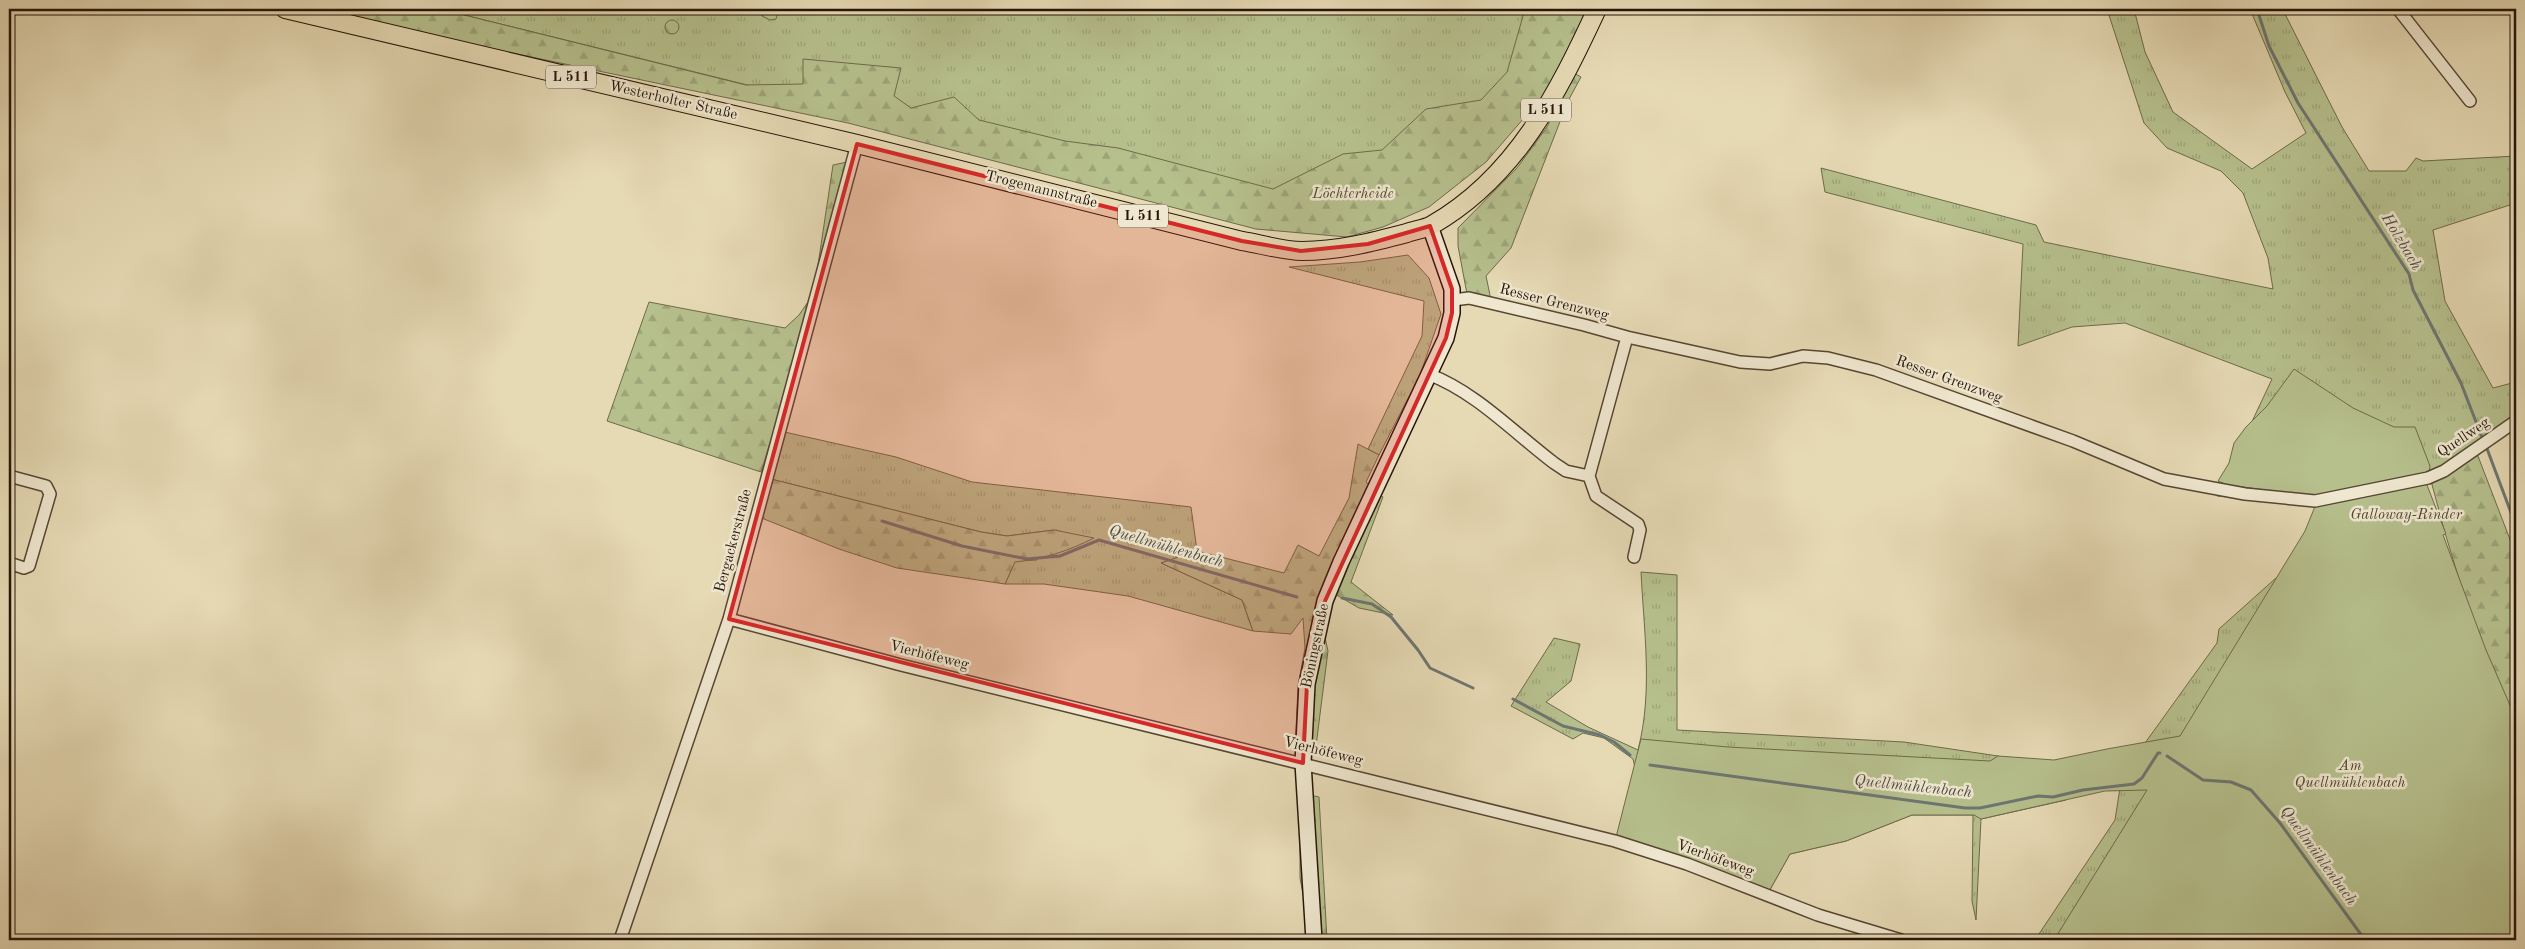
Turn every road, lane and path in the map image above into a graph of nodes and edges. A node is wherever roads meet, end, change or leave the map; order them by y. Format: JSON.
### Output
{"nodes":[{"id":1,"x":285,"y":9,"type":"edge"},
{"id":2,"x":1597,"y":9,"type":"edge"},
{"id":3,"x":2398,"y":9,"type":"edge"},
{"id":4,"x":2470,"y":101,"type":"dead end"},
{"id":5,"x":857,"y":144,"type":"junction"},
{"id":6,"x":1430,"y":226,"type":"junction"},
{"id":7,"x":1453,"y":300,"type":"junction"},
{"id":8,"x":1627,"y":337,"type":"junction"},
{"id":9,"x":1428,"y":374,"type":"junction"},
{"id":10,"x":2516,"y":421,"type":"edge"},
{"id":11,"x":9,"y":476,"type":"edge"},
{"id":12,"x":1589,"y":476,"type":"junction"},
{"id":13,"x":2428,"y":478,"type":"joint"},
{"id":14,"x":1634,"y":557,"type":"dead end"},
{"id":15,"x":9,"y":563,"type":"edge"},
{"id":16,"x":729,"y":619,"type":"junction"},
{"id":17,"x":1303,"y":762,"type":"junction"},
{"id":18,"x":620,"y":940,"type":"edge"},
{"id":19,"x":1314,"y":940,"type":"edge"},
{"id":20,"x":1901,"y":940,"type":"edge"}],
"edges":[{"from":1,"to":5,"type":"main road","name":"Westerholter Straße","number":"L 511"},
{"from":2,"to":6,"type":"main road","number":"L 511"},
{"from":3,"to":4,"type":"street"},
{"from":5,"to":6,"type":"main road","name":"Trogemannstraße","number":"L 511"},
{"from":5,"to":16,"type":"street","name":"Bergackerstraße"},
{"from":6,"to":7,"type":"main road","name":"Böningstraße"},
{"from":7,"to":8,"type":"street","name":"Resser Grenzweg"},
{"from":7,"to":9,"type":"main road","name":"Böningstraße"},
{"from":8,"to":12,"type":"street"},
{"from":8,"to":13,"type":"street","name":"Resser Grenzweg"},
{"from":9,"to":12,"type":"street"},
{"from":9,"to":17,"type":"main road","name":"Böningstraße"},
{"from":10,"to":13,"type":"street","name":"Quellweg"},
{"from":11,"to":15,"type":"street"},
{"from":12,"to":14,"type":"street"},
{"from":16,"to":17,"type":"street","name":"Vierhöfeweg"},
{"from":16,"to":18,"type":"street","name":"Bergackerstraße"},
{"from":17,"to":19,"type":"main road","name":"Böningstraße"},
{"from":17,"to":20,"type":"street","name":"Vierhöfeweg"}]}
